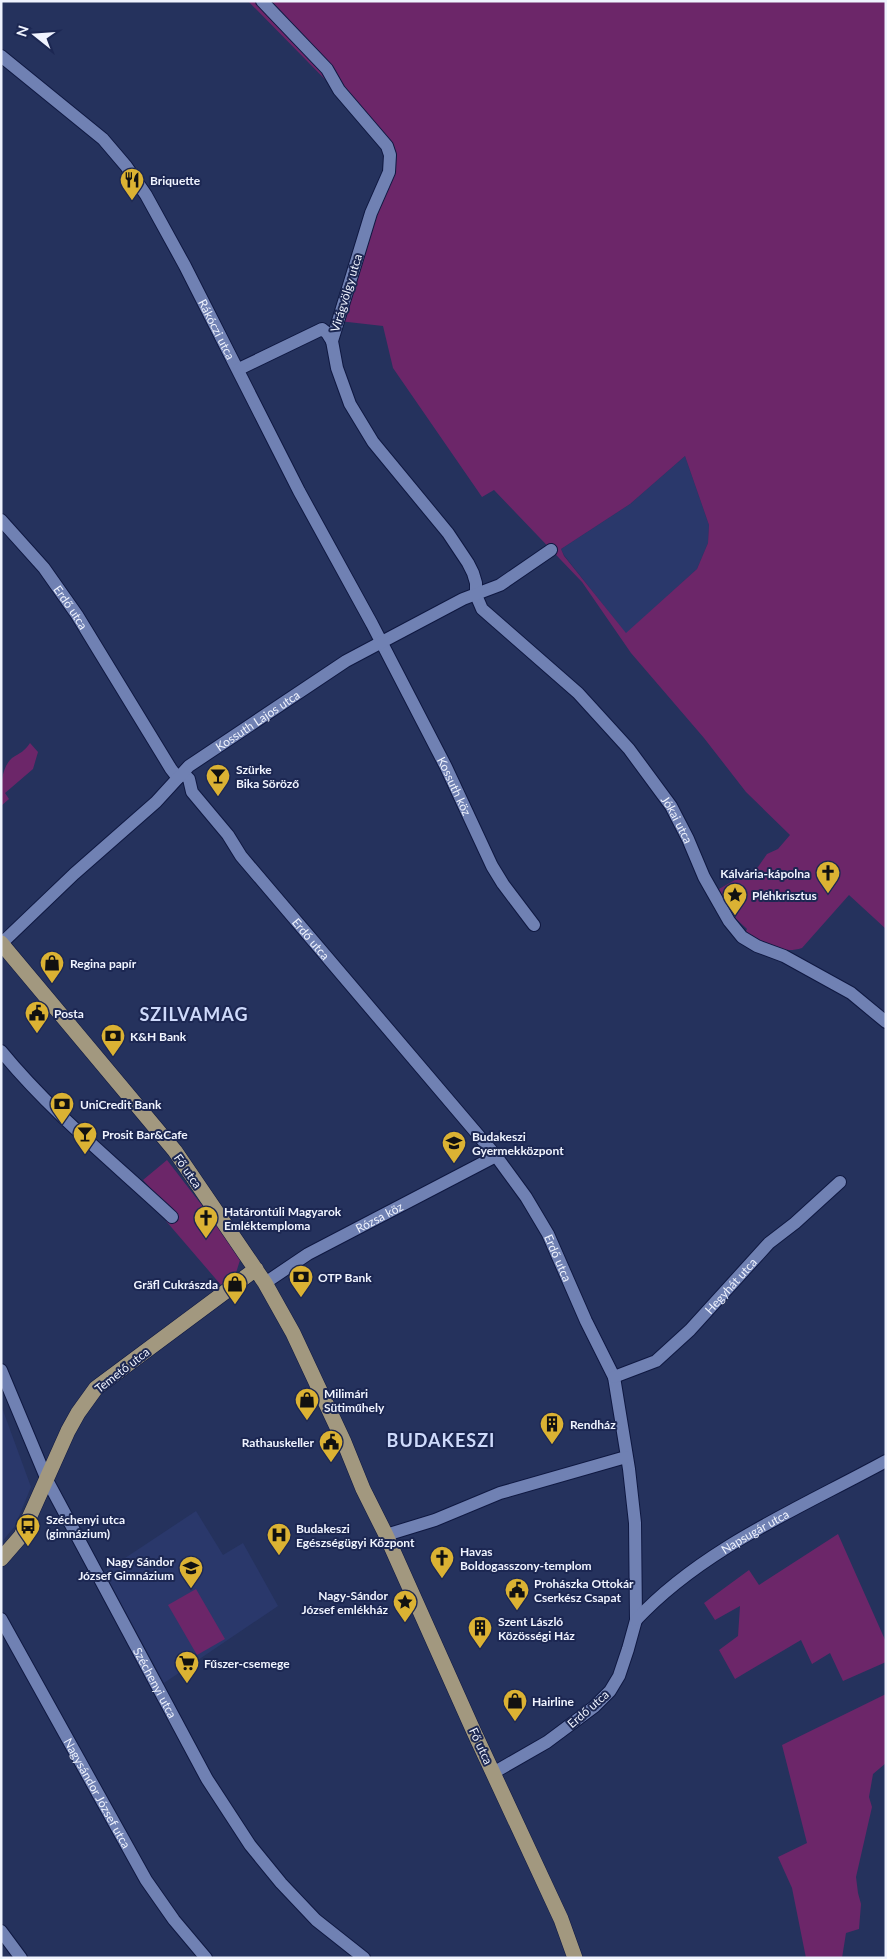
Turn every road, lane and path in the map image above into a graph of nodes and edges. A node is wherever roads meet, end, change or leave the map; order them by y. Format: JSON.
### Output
{"nodes":[{"id":1,"x":262,"y":1,"type":"edge"},
{"id":2,"x":1,"y":56,"type":"edge"},
{"id":3,"x":332,"y":341,"type":"junction"},
{"id":4,"x":239,"y":369,"type":"junction"},
{"id":5,"x":1,"y":520,"type":"edge"},
{"id":6,"x":551,"y":550,"type":"dead end"},
{"id":7,"x":476,"y":595,"type":"junction"},
{"id":8,"x":381,"y":642,"type":"junction"},
{"id":9,"x":178,"y":779,"type":"junction"},
{"id":10,"x":534,"y":925,"type":"dead end"},
{"id":11,"x":2,"y":943,"type":"edge"},
{"id":12,"x":886,"y":1022,"type":"edge"},
{"id":13,"x":1,"y":1051,"type":"edge"},
{"id":14,"x":496,"y":1156,"type":"junction"},
{"id":15,"x":840,"y":1182,"type":"dead end"},
{"id":16,"x":172,"y":1217,"type":"dead end"},
{"id":17,"x":256,"y":1269,"type":"junction"},
{"id":18,"x":265,"y":1283,"type":"junction"},
{"id":19,"x":614,"y":1377,"type":"junction"},
{"id":20,"x":3,"y":1378,"type":"edge"},
{"id":21,"x":626,"y":1457,"type":"junction"},
{"id":22,"x":886,"y":1461,"type":"edge"},
{"id":23,"x":47,"y":1480,"type":"junction"},
{"id":24,"x":386,"y":1535,"type":"junction"},
{"id":25,"x":1,"y":1559,"type":"edge"},
{"id":26,"x":1,"y":1619,"type":"edge"},
{"id":27,"x":636,"y":1620,"type":"junction"},
{"id":28,"x":493,"y":1772,"type":"junction"},
{"id":29,"x":1,"y":1931,"type":"edge"},
{"id":30,"x":22,"y":1958,"type":"edge"},
{"id":31,"x":206,"y":1958,"type":"edge"},
{"id":32,"x":364,"y":1958,"type":"edge"},
{"id":33,"x":575,"y":1958,"type":"edge"}],
"edges":[{"from":1,"to":3,"type":"street","name":"Virágvölgy utca"},
{"from":2,"to":4,"type":"street","name":"Rákóczi utca"},
{"from":3,"to":4,"type":"street"},
{"from":3,"to":7,"type":"street","name":"Virágvölgy utca"},
{"from":4,"to":8,"type":"street","name":"Rákóczi utca"},
{"from":5,"to":9,"type":"street","name":"Erdő utca"},
{"from":6,"to":7,"type":"street","name":"Kossuth Lajos utca"},
{"from":7,"to":8,"type":"street","name":"Kossuth Lajos utca"},
{"from":7,"to":12,"type":"street","name":"Jókai utca"},
{"from":8,"to":9,"type":"street","name":"Kossuth Lajos utca"},
{"from":8,"to":10,"type":"street","name":"Kossuth köz"},
{"from":9,"to":11,"type":"street","name":"Kossuth Lajos utca"},
{"from":9,"to":14,"type":"street","name":"Erdő utca"},
{"from":11,"to":17,"type":"main road","name":"Fő utca"},
{"from":13,"to":16,"type":"street"},
{"from":14,"to":18,"type":"street","name":"Rózsa köz"},
{"from":14,"to":19,"type":"street","name":"Erdő utca"},
{"from":15,"to":19,"type":"street","name":"Hegyhát utca"},
{"from":17,"to":18,"type":"main road","name":"Fő utca"},
{"from":17,"to":23,"type":"main road","name":"Temető utca"},
{"from":18,"to":24,"type":"main road","name":"Fő utca"},
{"from":19,"to":21,"type":"street","name":"Erdő utca"},
{"from":20,"to":23,"type":"street","name":"Széchenyi utca"},
{"from":21,"to":24,"type":"street"},
{"from":21,"to":27,"type":"street","name":"Erdő utca"},
{"from":22,"to":27,"type":"street","name":"Napsugár utca"},
{"from":23,"to":25,"type":"main road","name":"Temető utca"},
{"from":23,"to":32,"type":"street","name":"Széchenyi utca"},
{"from":24,"to":28,"type":"main road","name":"Fő utca"},
{"from":26,"to":31,"type":"street","name":"Nagysándor József utca"},
{"from":27,"to":28,"type":"street","name":"Erdő utca"},
{"from":28,"to":33,"type":"main road","name":"Fő utca"},
{"from":29,"to":30,"type":"street"}]}
